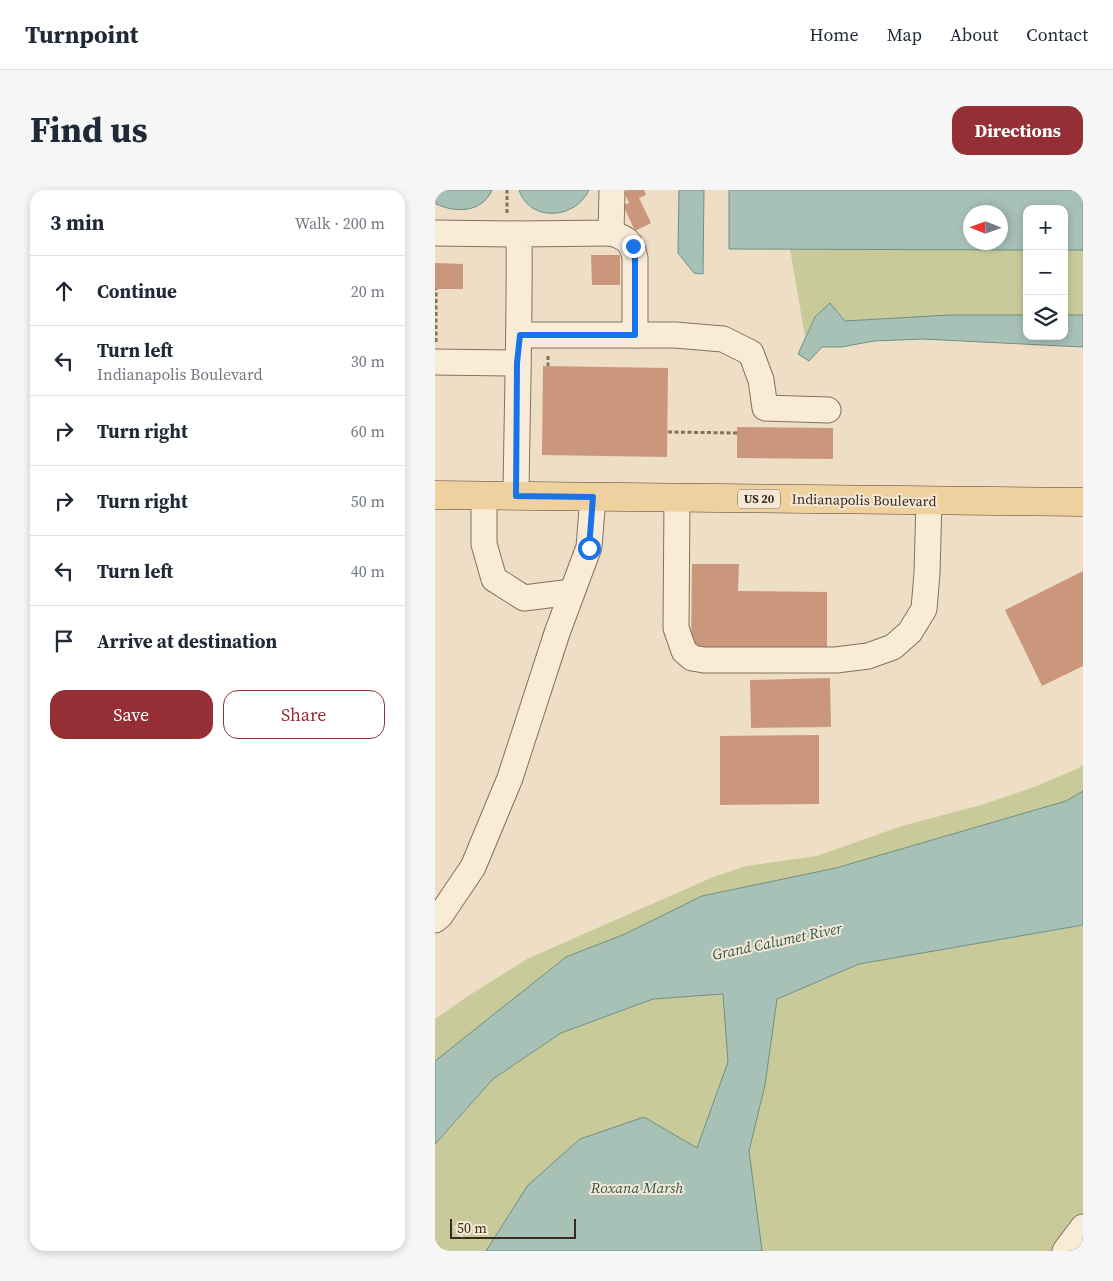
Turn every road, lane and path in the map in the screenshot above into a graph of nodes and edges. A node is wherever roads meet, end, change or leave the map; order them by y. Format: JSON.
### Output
{"nodes":[{"id":1,"x":612,"y":190,"type":"edge"},
{"id":2,"x":611,"y":233,"type":"junction"},
{"id":3,"x":435,"y":234,"type":"edge"},
{"id":4,"x":519,"y":234,"type":"junction"},
{"id":5,"x":437,"y":289,"type":"dead end"},
{"id":6,"x":520,"y":335,"type":"junction"},
{"id":7,"x":635,"y":335,"type":"junction"},
{"id":8,"x":435,"y":362,"type":"edge"},
{"id":9,"x":517,"y":363,"type":"junction"},
{"id":10,"x":828,"y":410,"type":"dead end"},
{"id":11,"x":668,"y":432,"type":"dead end"},
{"id":12,"x":737,"y":433,"type":"dead end"},
{"id":13,"x":435,"y":495,"type":"edge"},
{"id":14,"x":484,"y":496,"type":"junction"},
{"id":15,"x":516,"y":496,"type":"junction"},
{"id":16,"x":593,"y":497,"type":"junction"},
{"id":17,"x":677,"y":498,"type":"junction"},
{"id":18,"x":929,"y":500,"type":"junction"},
{"id":19,"x":1083,"y":502,"type":"edge"},
{"id":20,"x":572,"y":592,"type":"junction"},
{"id":21,"x":435,"y":920,"type":"edge"},
{"id":22,"x":1083,"y":1227,"type":"edge"},
{"id":23,"x":1065,"y":1251,"type":"edge"}],
"edges":[{"from":1,"to":2,"type":"street"},
{"from":2,"to":4,"type":"street"},
{"from":2,"to":7,"type":"street"},
{"from":3,"to":4,"type":"street"},
{"from":4,"to":6,"type":"street"},
{"from":5,"to":8,"type":"path"},
{"from":6,"to":7,"type":"street"},
{"from":6,"to":9,"type":"street"},
{"from":7,"to":10,"type":"street"},
{"from":8,"to":9,"type":"street"},
{"from":9,"to":15,"type":"street"},
{"from":11,"to":12,"type":"path"},
{"from":13,"to":14,"type":"main road","name":"Indianapolis Boulevard","number":"US 20"},
{"from":14,"to":15,"type":"main road","name":"Indianapolis Boulevard","number":"US 20"},
{"from":14,"to":20,"type":"street"},
{"from":15,"to":16,"type":"main road","name":"Indianapolis Boulevard","number":"US 20"},
{"from":16,"to":17,"type":"main road","name":"Indianapolis Boulevard","number":"US 20"},
{"from":16,"to":20,"type":"street"},
{"from":17,"to":18,"type":"main road","name":"Indianapolis Boulevard","number":"US 20"},
{"from":17,"to":18,"type":"street"},
{"from":18,"to":19,"type":"main road","name":"Indianapolis Boulevard","number":"US 20"},
{"from":20,"to":21,"type":"street"},
{"from":22,"to":23,"type":"street"}]}
